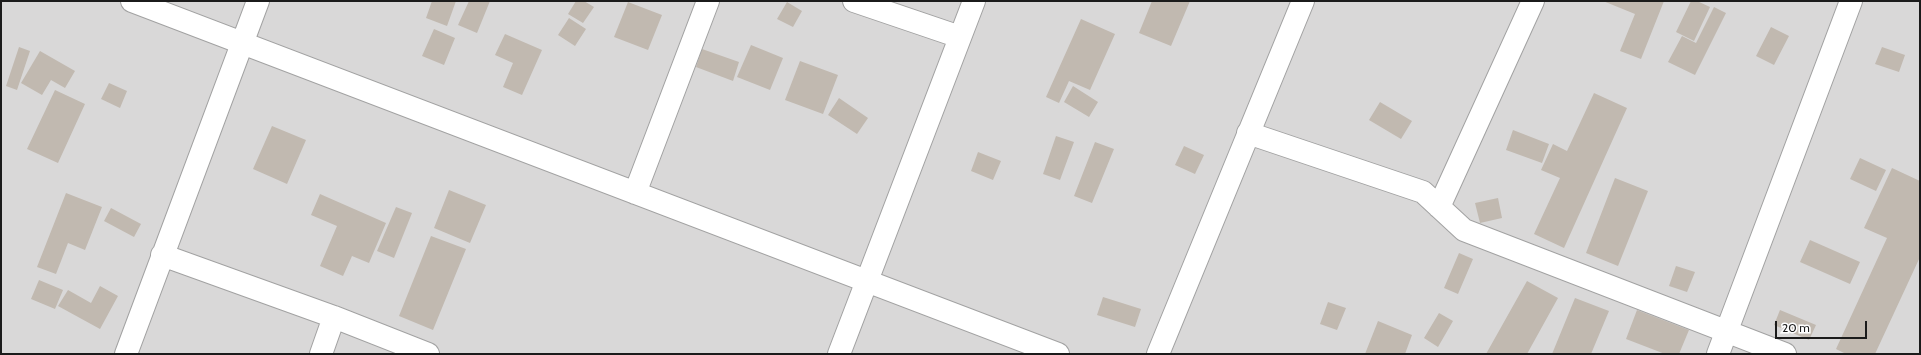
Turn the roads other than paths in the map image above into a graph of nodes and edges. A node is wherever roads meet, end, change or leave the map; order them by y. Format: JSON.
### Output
{"nodes":[{"id":1,"x":132,"y":1,"type":"edge"},
{"id":2,"x":258,"y":1,"type":"edge"},
{"id":3,"x":708,"y":1,"type":"edge"},
{"id":4,"x":854,"y":1,"type":"edge"},
{"id":5,"x":974,"y":1,"type":"edge"},
{"id":6,"x":1303,"y":1,"type":"edge"},
{"id":7,"x":1533,"y":1,"type":"edge"},
{"id":8,"x":1851,"y":1,"type":"edge"},
{"id":9,"x":960,"y":37,"type":"junction"},
{"id":10,"x":242,"y":43,"type":"junction"},
{"id":11,"x":1248,"y":133,"type":"junction"},
{"id":12,"x":635,"y":193,"type":"junction"},
{"id":13,"x":1439,"y":206,"type":"junction"},
{"id":14,"x":162,"y":255,"type":"junction"},
{"id":15,"x":866,"y":281,"type":"junction"},
{"id":16,"x":334,"y":318,"type":"junction"},
{"id":17,"x":1726,"y":331,"type":"junction"},
{"id":18,"x":126,"y":354,"type":"edge"},
{"id":19,"x":321,"y":354,"type":"edge"},
{"id":20,"x":428,"y":354,"type":"edge"},
{"id":21,"x":839,"y":354,"type":"edge"},
{"id":22,"x":1058,"y":354,"type":"edge"},
{"id":23,"x":1158,"y":354,"type":"edge"},
{"id":24,"x":1718,"y":354,"type":"edge"},
{"id":25,"x":1785,"y":354,"type":"edge"}],
"edges":[{"from":1,"to":10,"type":"street"},
{"from":2,"to":10,"type":"street"},
{"from":3,"to":12,"type":"street"},
{"from":4,"to":9,"type":"street"},
{"from":5,"to":9,"type":"street"},
{"from":6,"to":11,"type":"street"},
{"from":7,"to":13,"type":"street"},
{"from":8,"to":17,"type":"street"},
{"from":9,"to":15,"type":"street"},
{"from":10,"to":12,"type":"street"},
{"from":10,"to":14,"type":"street"},
{"from":11,"to":13,"type":"street"},
{"from":11,"to":23,"type":"street"},
{"from":12,"to":15,"type":"street"},
{"from":13,"to":17,"type":"street"},
{"from":14,"to":16,"type":"street"},
{"from":14,"to":18,"type":"street"},
{"from":15,"to":21,"type":"street"},
{"from":15,"to":22,"type":"street"},
{"from":16,"to":19,"type":"street"},
{"from":16,"to":20,"type":"street"},
{"from":17,"to":24,"type":"street"},
{"from":17,"to":25,"type":"street"}]}
